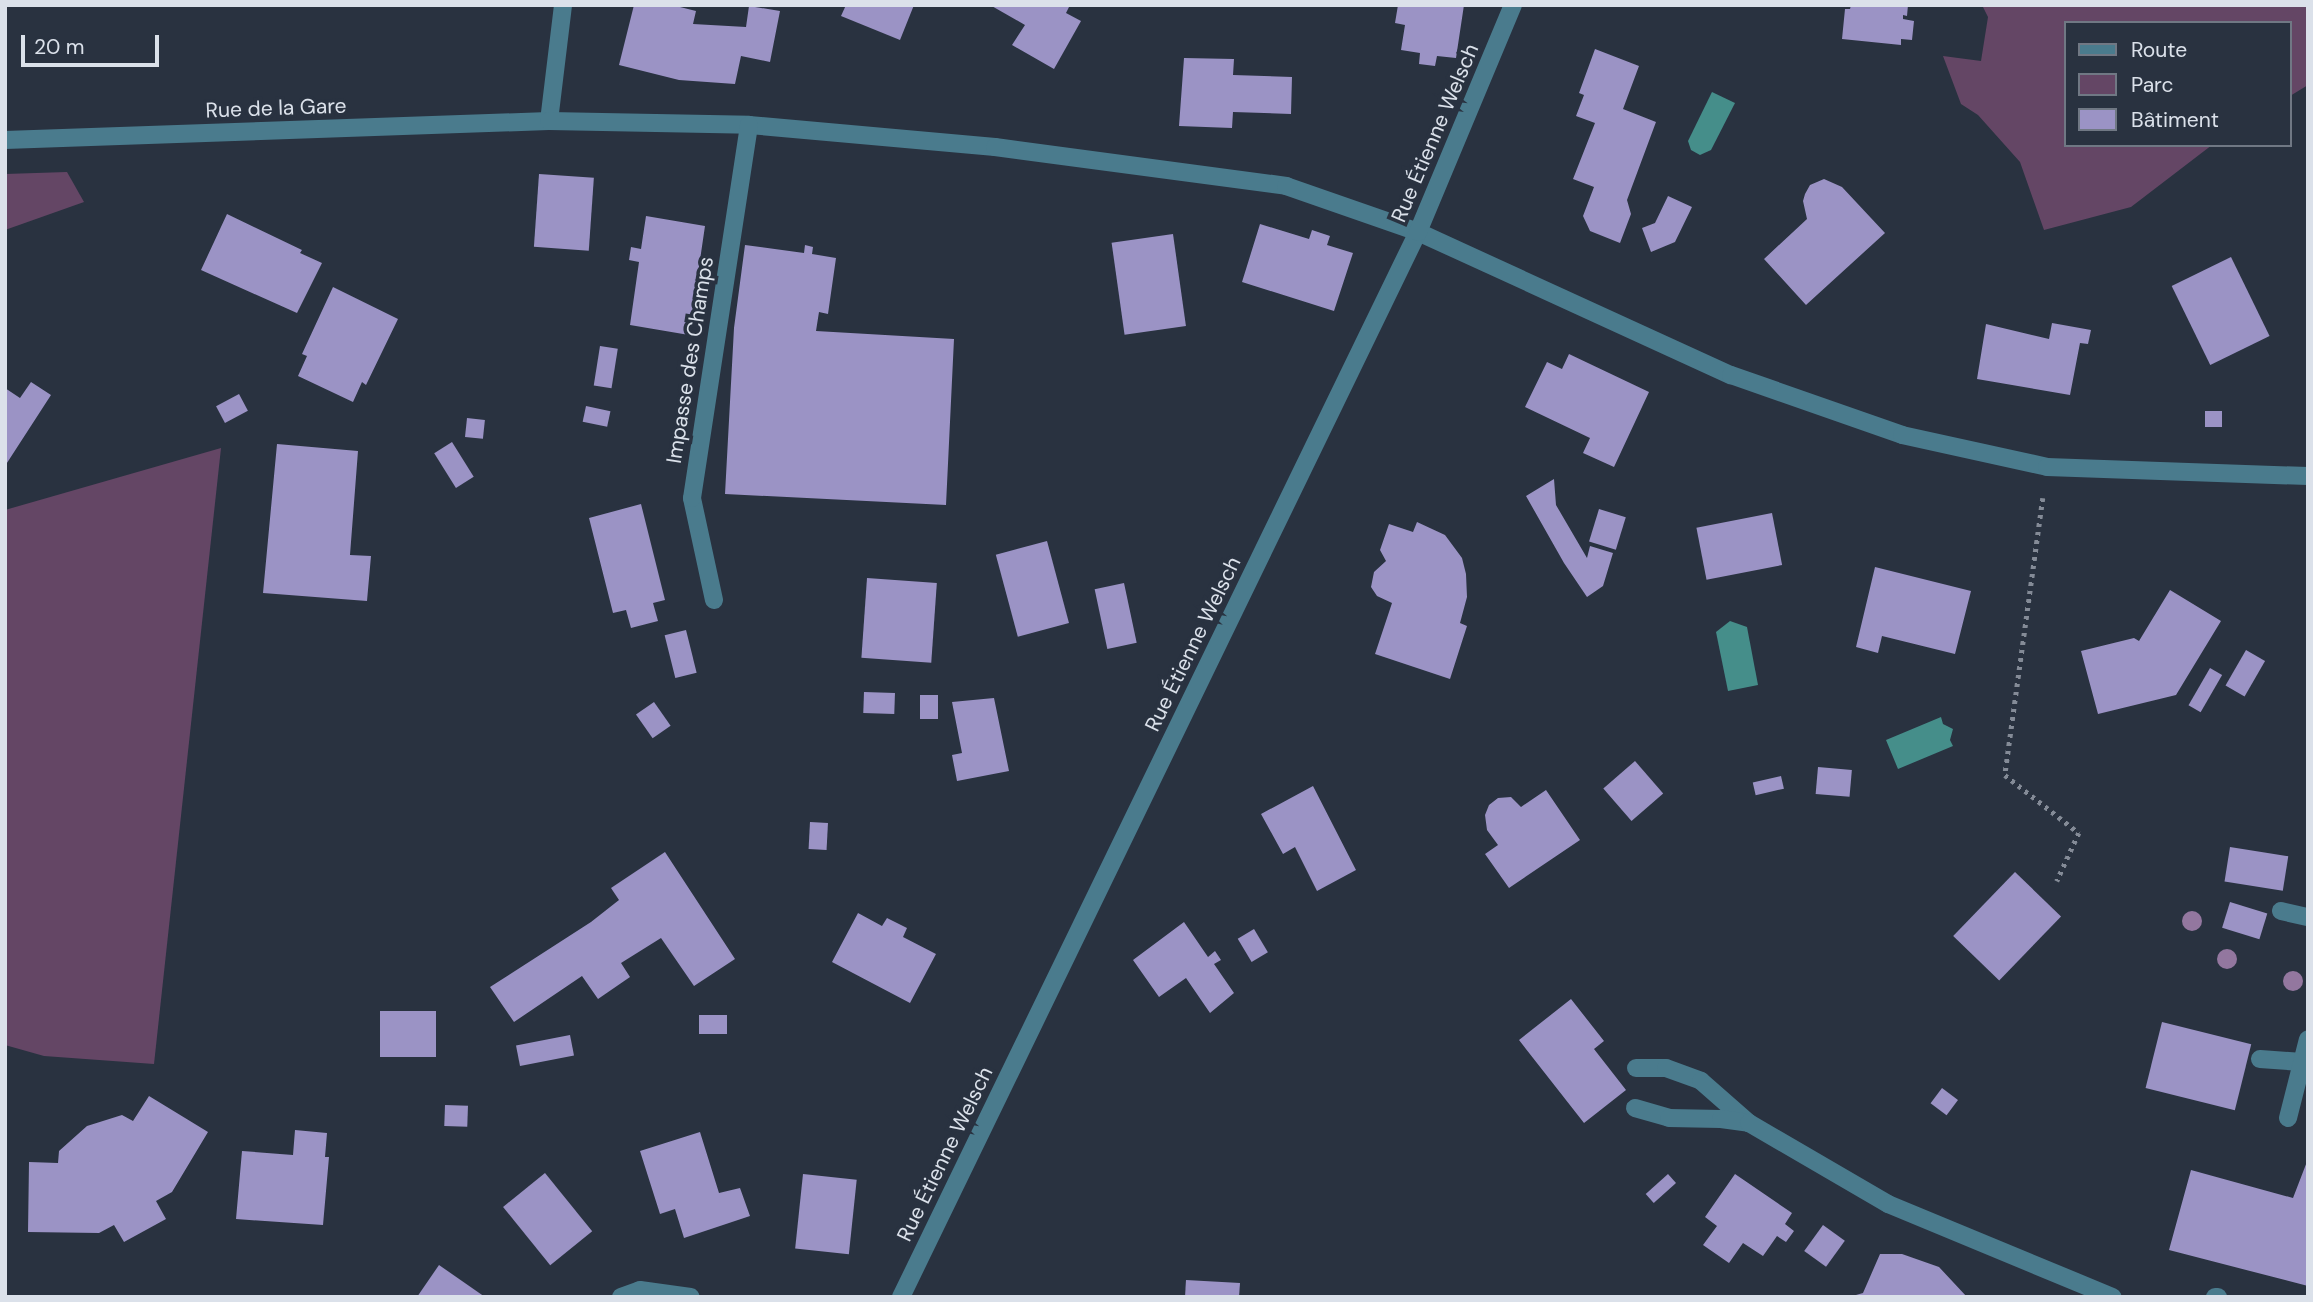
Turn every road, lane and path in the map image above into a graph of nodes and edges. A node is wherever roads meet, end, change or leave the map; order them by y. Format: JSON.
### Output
{"nodes":[{"id":1,"x":564,"y":5,"type":"edge"},
{"id":2,"x":1513,"y":5,"type":"edge"},
{"id":3,"x":549,"y":121,"type":"junction"},
{"id":4,"x":750,"y":125,"type":"junction"},
{"id":5,"x":5,"y":140,"type":"edge"},
{"id":6,"x":1418,"y":232,"type":"junction"},
{"id":7,"x":2047,"y":467,"type":"junction"},
{"id":8,"x":2308,"y":477,"type":"edge"},
{"id":9,"x":715,"y":600,"type":"dead end"},
{"id":10,"x":2057,"y":881,"type":"dead end"},
{"id":11,"x":2281,"y":911,"type":"dead end"},
{"id":12,"x":2308,"y":916,"type":"edge"},
{"id":13,"x":2308,"y":1039,"type":"edge"},
{"id":14,"x":2260,"y":1059,"type":"dead end"},
{"id":15,"x":2302,"y":1062,"type":"junction"},
{"id":16,"x":1636,"y":1068,"type":"dead end"},
{"id":17,"x":1635,"y":1108,"type":"dead end"},
{"id":18,"x":2288,"y":1118,"type":"dead end"},
{"id":19,"x":1749,"y":1122,"type":"junction"},
{"id":20,"x":621,"y":1297,"type":"edge"},
{"id":21,"x":691,"y":1297,"type":"edge"},
{"id":22,"x":901,"y":1297,"type":"edge"},
{"id":23,"x":2113,"y":1297,"type":"edge"}],
"edges":[{"from":1,"to":3,"type":"street"},
{"from":2,"to":6,"type":"street","name":"Rue Étienne Welsch"},
{"from":3,"to":4,"type":"street","name":"Rue de la Gare"},
{"from":3,"to":5,"type":"street","name":"Rue de la Gare"},
{"from":4,"to":6,"type":"street","name":"Rue de la Gare"},
{"from":4,"to":9,"type":"street","name":"Impasse des Champs"},
{"from":6,"to":7,"type":"street","name":"Rue de la Gare"},
{"from":6,"to":22,"type":"street","name":"Rue Étienne Welsch"},
{"from":7,"to":8,"type":"street","name":"Rue de la Gare"},
{"from":7,"to":10,"type":"path"},
{"from":11,"to":12,"type":"street"},
{"from":13,"to":15,"type":"street"},
{"from":14,"to":15,"type":"street"},
{"from":15,"to":18,"type":"street"},
{"from":16,"to":19,"type":"street"},
{"from":17,"to":19,"type":"street"},
{"from":19,"to":23,"type":"street"},
{"from":20,"to":21,"type":"street"}]}
